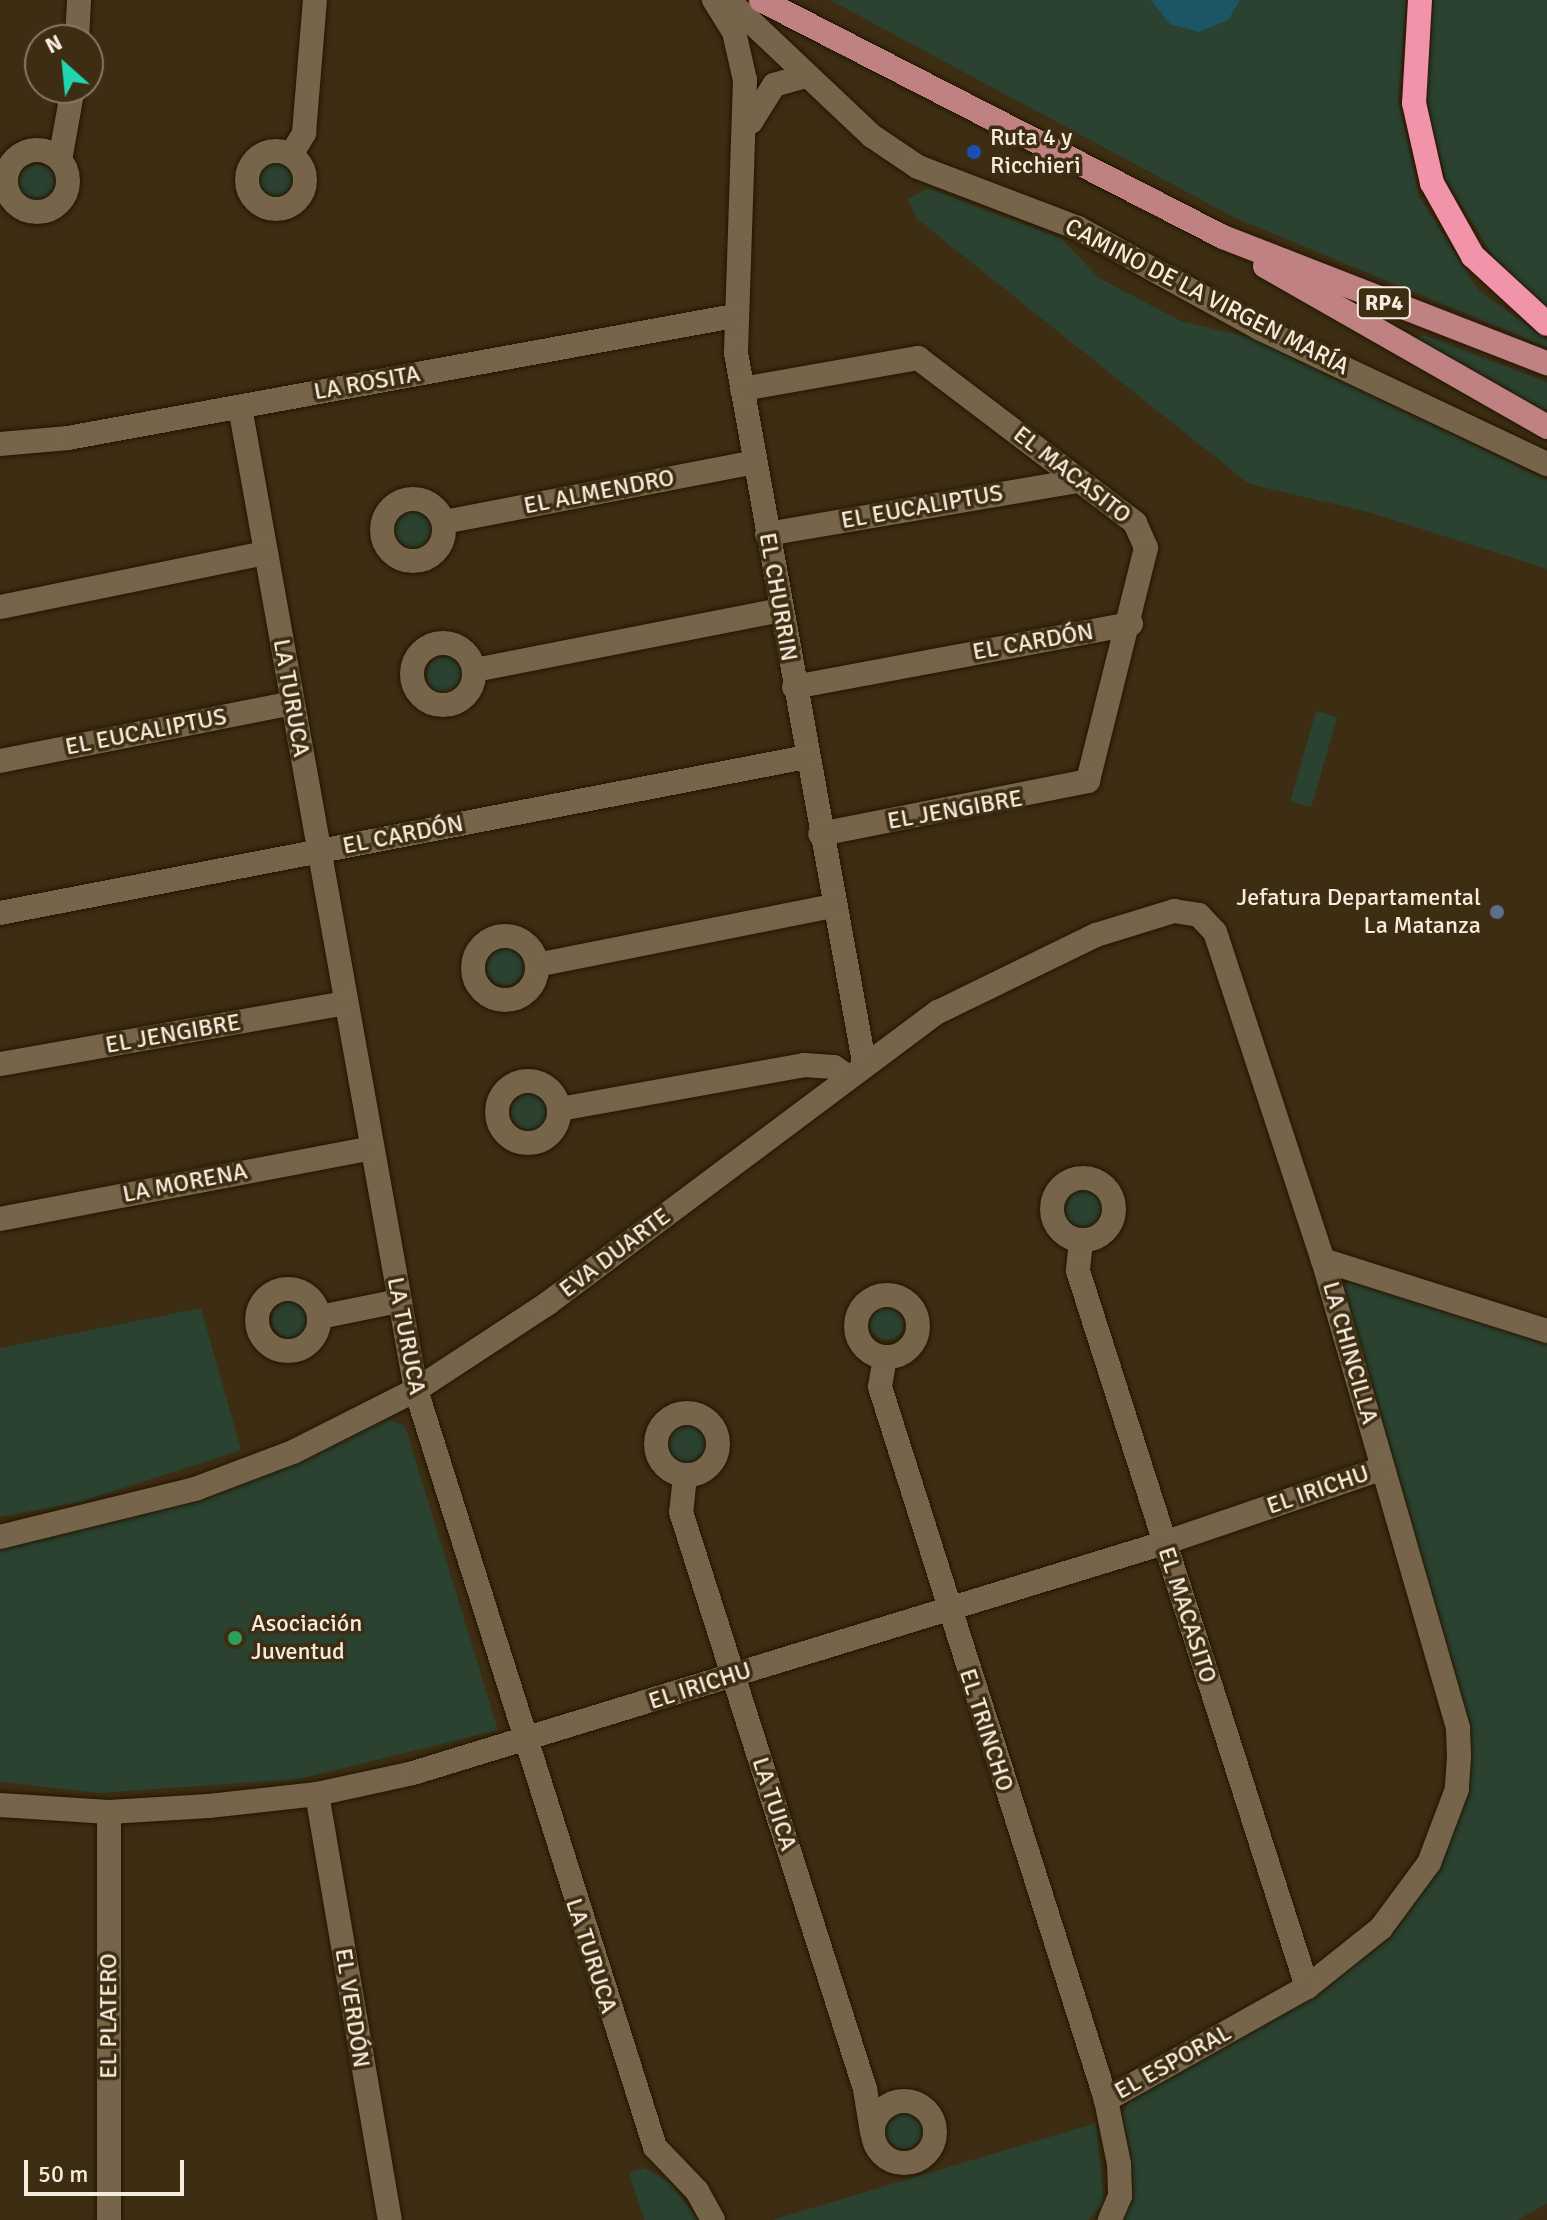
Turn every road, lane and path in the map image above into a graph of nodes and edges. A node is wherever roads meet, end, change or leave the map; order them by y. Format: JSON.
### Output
{"nodes":[{"id":1,"x":79,"y":0,"type":"edge"},
{"id":2,"x":315,"y":0,"type":"edge"},
{"id":3,"x":714,"y":0,"type":"edge"},
{"id":4,"x":728,"y":0,"type":"edge"},
{"id":5,"x":761,"y":0,"type":"edge"},
{"id":6,"x":1420,"y":0,"type":"edge"},
{"id":7,"x":78,"y":24,"type":"edge"},
{"id":8,"x":806,"y":76,"type":"junction"},
{"id":9,"x":70,"y":104,"type":"edge"},
{"id":10,"x":748,"y":128,"type":"junction"},
{"id":11,"x":9,"y":152,"type":"edge"},
{"id":12,"x":291,"y":155,"type":"dead end"},
{"id":13,"x":60,"y":160,"type":"junction"},
{"id":14,"x":1223,"y":237,"type":"junction"},
{"id":15,"x":734,"y":316,"type":"junction"},
{"id":16,"x":1547,"y":324,"type":"edge"},
{"id":17,"x":1547,"y":363,"type":"edge"},
{"id":18,"x":742,"y":389,"type":"junction"},
{"id":19,"x":240,"y":407,"type":"junction"},
{"id":20,"x":1547,"y":427,"type":"edge"},
{"id":21,"x":0,"y":444,"type":"edge"},
{"id":22,"x":755,"y":462,"type":"junction"},
{"id":23,"x":1547,"y":464,"type":"edge"},
{"id":24,"x":1076,"y":481,"type":"junction"},
{"id":25,"x":444,"y":522,"type":"dead end"},
{"id":26,"x":767,"y":534,"type":"junction"},
{"id":27,"x":266,"y":553,"type":"junction"},
{"id":28,"x":0,"y":607,"type":"edge"},
{"id":29,"x":780,"y":610,"type":"junction"},
{"id":30,"x":1131,"y":624,"type":"junction"},
{"id":31,"x":475,"y":670,"type":"dead end"},
{"id":32,"x":794,"y":687,"type":"junction"},
{"id":33,"x":292,"y":703,"type":"junction"},
{"id":34,"x":806,"y":757,"type":"junction"},
{"id":35,"x":0,"y":761,"type":"edge"},
{"id":36,"x":1088,"y":781,"type":"joint"},
{"id":37,"x":820,"y":834,"type":"junction"},
{"id":38,"x":318,"y":851,"type":"junction"},
{"id":39,"x":832,"y":906,"type":"junction"},
{"id":40,"x":0,"y":913,"type":"edge"},
{"id":41,"x":1199,"y":915,"type":"joint"},
{"id":42,"x":537,"y":965,"type":"dead end"},
{"id":43,"x":345,"y":1003,"type":"junction"},
{"id":44,"x":0,"y":1064,"type":"edge"},
{"id":45,"x":856,"y":1069,"type":"junction"},
{"id":46,"x":560,"y":1109,"type":"dead end"},
{"id":47,"x":371,"y":1148,"type":"junction"},
{"id":48,"x":0,"y":1219,"type":"edge"},
{"id":49,"x":1081,"y":1241,"type":"dead end"},
{"id":50,"x":1323,"y":1260,"type":"junction"},
{"id":51,"x":398,"y":1301,"type":"junction"},
{"id":52,"x":320,"y":1317,"type":"dead end"},
{"id":53,"x":1547,"y":1331,"type":"edge"},
{"id":54,"x":885,"y":1358,"type":"dead end"},
{"id":55,"x":416,"y":1390,"type":"junction"},
{"id":56,"x":1383,"y":1468,"type":"junction"},
{"id":57,"x":685,"y":1476,"type":"dead end"},
{"id":58,"x":0,"y":1537,"type":"edge"},
{"id":59,"x":1164,"y":1543,"type":"junction"},
{"id":60,"x":947,"y":1608,"type":"junction"},
{"id":61,"x":732,"y":1675,"type":"junction"},
{"id":62,"x":523,"y":1744,"type":"junction"},
{"id":63,"x":317,"y":1794,"type":"junction"},
{"id":64,"x":0,"y":1805,"type":"edge"},
{"id":65,"x":109,"y":1812,"type":"junction"},
{"id":66,"x":1307,"y":1987,"type":"junction"},
{"id":67,"x":865,"y":2089,"type":"junction"},
{"id":68,"x":1106,"y":2100,"type":"junction"},
{"id":69,"x":895,"y":2101,"type":"junction"},
{"id":70,"x":872,"y":2132,"type":"junction"},
{"id":71,"x":109,"y":2220,"type":"edge"},
{"id":72,"x":390,"y":2220,"type":"edge"},
{"id":73,"x":713,"y":2220,"type":"edge"},
{"id":74,"x":1110,"y":2220,"type":"edge"}],
"edges":[{"from":1,"to":7,"type":"street"},
{"from":2,"to":12,"type":"street"},
{"from":3,"to":10,"type":"street","name":"EL CHURRIN"},
{"from":4,"to":8,"type":"street","name":"CAMINO DE LA VIRGEN MARÍA"},
{"from":5,"to":14,"type":"main road","number":"RP4"},
{"from":6,"to":16,"type":"highway"},
{"from":8,"to":10,"type":"street","name":"EL CHURRIN"},
{"from":8,"to":23,"type":"street","name":"CAMINO DE LA VIRGEN MARÍA"},
{"from":9,"to":13,"type":"street"},
{"from":10,"to":15,"type":"street","name":"EL CHURRIN"},
{"from":11,"to":13,"type":"street"},
{"from":11,"to":13,"type":"street"},
{"from":14,"to":17,"type":"main road","number":"RP4"},
{"from":14,"to":20,"type":"main road"},
{"from":15,"to":18,"type":"street","name":"EL CHURRIN"},
{"from":15,"to":19,"type":"street","name":"LA ROSITA"},
{"from":18,"to":22,"type":"street","name":"EL CHURRIN"},
{"from":18,"to":24,"type":"street","name":"EL MACASITO"},
{"from":19,"to":21,"type":"street","name":"LA ROSITA"},
{"from":19,"to":27,"type":"street","name":"LA TURUCA"},
{"from":22,"to":25,"type":"street","name":"EL ALMENDRO"},
{"from":22,"to":26,"type":"street","name":"EL CHURRIN"},
{"from":24,"to":26,"type":"street","name":"EL EUCALIPTUS"},
{"from":24,"to":30,"type":"street","name":"EL MACASITO"},
{"from":26,"to":29,"type":"street","name":"EL CHURRIN"},
{"from":27,"to":28,"type":"street"},
{"from":27,"to":33,"type":"street","name":"LA TURUCA"},
{"from":29,"to":31,"type":"street"},
{"from":29,"to":32,"type":"street","name":"EL CHURRIN"},
{"from":30,"to":32,"type":"street","name":"EL CARDÓN"},
{"from":30,"to":36,"type":"street","name":"EL MACASITO"},
{"from":32,"to":34,"type":"street","name":"EL CHURRIN"},
{"from":33,"to":35,"type":"street","name":"EL EUCALIPTUS"},
{"from":33,"to":38,"type":"street","name":"LA TURUCA"},
{"from":34,"to":37,"type":"street","name":"EL CHURRIN"},
{"from":34,"to":38,"type":"street","name":"EL CARDÓN"},
{"from":36,"to":37,"type":"street","name":"EL JENGIBRE"},
{"from":37,"to":39,"type":"street","name":"EL CHURRIN"},
{"from":38,"to":40,"type":"street","name":"EL CARDÓN"},
{"from":38,"to":43,"type":"street","name":"LA TURUCA"},
{"from":39,"to":42,"type":"street"},
{"from":39,"to":45,"type":"street","name":"EL CHURRIN"},
{"from":41,"to":45,"type":"street","name":"EVA DUARTE"},
{"from":41,"to":50,"type":"street","name":"LA CHINCILLA"},
{"from":43,"to":44,"type":"street","name":"EL JENGIBRE"},
{"from":43,"to":47,"type":"street","name":"LA TURUCA"},
{"from":45,"to":46,"type":"street"},
{"from":45,"to":55,"type":"street","name":"EVA DUARTE"},
{"from":47,"to":48,"type":"street","name":"LA MORENA"},
{"from":47,"to":51,"type":"street","name":"LA TURUCA"},
{"from":49,"to":59,"type":"street","name":"EL MACASITO"},
{"from":50,"to":53,"type":"street"},
{"from":50,"to":56,"type":"street","name":"LA CHINCILLA"},
{"from":51,"to":52,"type":"street"},
{"from":51,"to":55,"type":"street","name":"LA TURUCA"},
{"from":54,"to":60,"type":"street","name":"EL TRINCHO"},
{"from":55,"to":58,"type":"street","name":"EVA DUARTE"},
{"from":55,"to":62,"type":"street","name":"LA TURUCA"},
{"from":56,"to":59,"type":"street","name":"EL IRICHU"},
{"from":56,"to":66,"type":"street","name":"LA CHINCILLA"},
{"from":57,"to":61,"type":"street","name":"LA TUICA"},
{"from":59,"to":60,"type":"street","name":"EL IRICHU"},
{"from":59,"to":66,"type":"street","name":"EL MACASITO"},
{"from":60,"to":61,"type":"street","name":"EL IRICHU"},
{"from":60,"to":68,"type":"street","name":"EL TRINCHO"},
{"from":61,"to":62,"type":"street","name":"EL IRICHU"},
{"from":61,"to":67,"type":"street","name":"LA TUICA"},
{"from":62,"to":63,"type":"street","name":"EL IRICHU"},
{"from":62,"to":73,"type":"street","name":"LA TURUCA"},
{"from":63,"to":65,"type":"street","name":"EL IRICHU"},
{"from":63,"to":72,"type":"street","name":"EL VERDÓN"},
{"from":64,"to":65,"type":"street","name":"EL IRICHU"},
{"from":65,"to":71,"type":"street","name":"EL PLATERO"},
{"from":66,"to":68,"type":"street","name":"EL ESPORAL"},
{"from":67,"to":69,"type":"street"},
{"from":67,"to":70,"type":"street","name":"LA TUICA"},
{"from":68,"to":74,"type":"street","name":"EL ESPORAL"},
{"from":69,"to":70,"type":"street"},
{"from":69,"to":70,"type":"street","name":"LA TUICA"}]}
